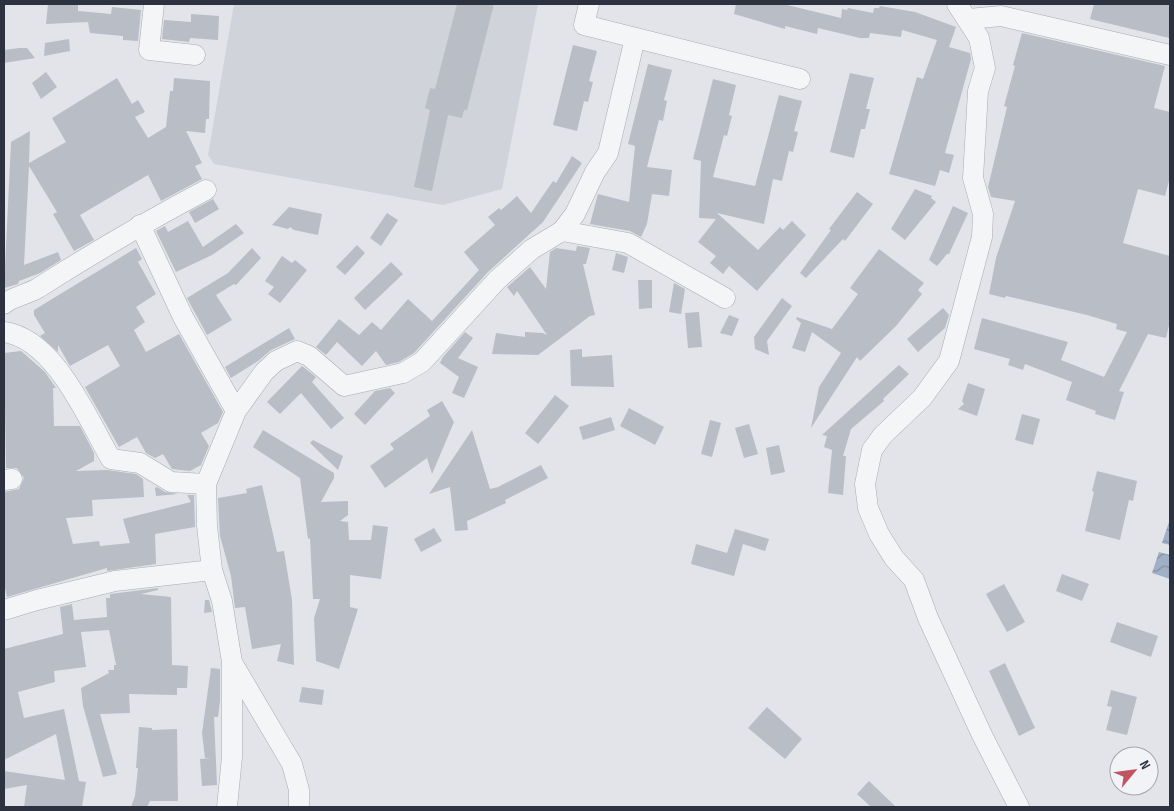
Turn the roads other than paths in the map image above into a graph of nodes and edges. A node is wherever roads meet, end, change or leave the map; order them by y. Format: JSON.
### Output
{"nodes":[{"id":1,"x":154,"y":4,"type":"edge"},
{"id":2,"x":589,"y":4,"type":"edge"},
{"id":3,"x":963,"y":12,"type":"edge"},
{"id":4,"x":635,"y":38,"type":"junction"},
{"id":5,"x":1170,"y":54,"type":"edge"},
{"id":6,"x":194,"y":55,"type":"dead end"},
{"id":7,"x":800,"y":79,"type":"dead end"},
{"id":8,"x":206,"y":190,"type":"dead end"},
{"id":9,"x":140,"y":225,"type":"junction"},
{"id":10,"x":562,"y":231,"type":"junction"},
{"id":11,"x":725,"y":298,"type":"dead end"},
{"id":12,"x":4,"y":304,"type":"edge"},
{"id":13,"x":4,"y":332,"type":"edge"},
{"id":14,"x":236,"y":411,"type":"junction"},
{"id":15,"x":206,"y":484,"type":"junction"},
{"id":16,"x":212,"y":570,"type":"junction"},
{"id":17,"x":4,"y":610,"type":"edge"},
{"id":18,"x":232,"y":662,"type":"junction"},
{"id":19,"x":227,"y":807,"type":"edge"},
{"id":20,"x":299,"y":807,"type":"edge"},
{"id":21,"x":1019,"y":807,"type":"edge"}],
"edges":[{"from":1,"to":6,"type":"street"},
{"from":2,"to":4,"type":"street"},
{"from":3,"to":5,"type":"street"},
{"from":3,"to":21,"type":"street"},
{"from":4,"to":7,"type":"street"},
{"from":4,"to":10,"type":"street"},
{"from":8,"to":9,"type":"street"},
{"from":9,"to":12,"type":"street"},
{"from":9,"to":14,"type":"street"},
{"from":10,"to":11,"type":"street"},
{"from":10,"to":14,"type":"street"},
{"from":13,"to":15,"type":"street"},
{"from":14,"to":15,"type":"street"},
{"from":15,"to":16,"type":"street"},
{"from":16,"to":17,"type":"street"},
{"from":16,"to":18,"type":"street"},
{"from":18,"to":19,"type":"street"},
{"from":18,"to":20,"type":"street"}]}
